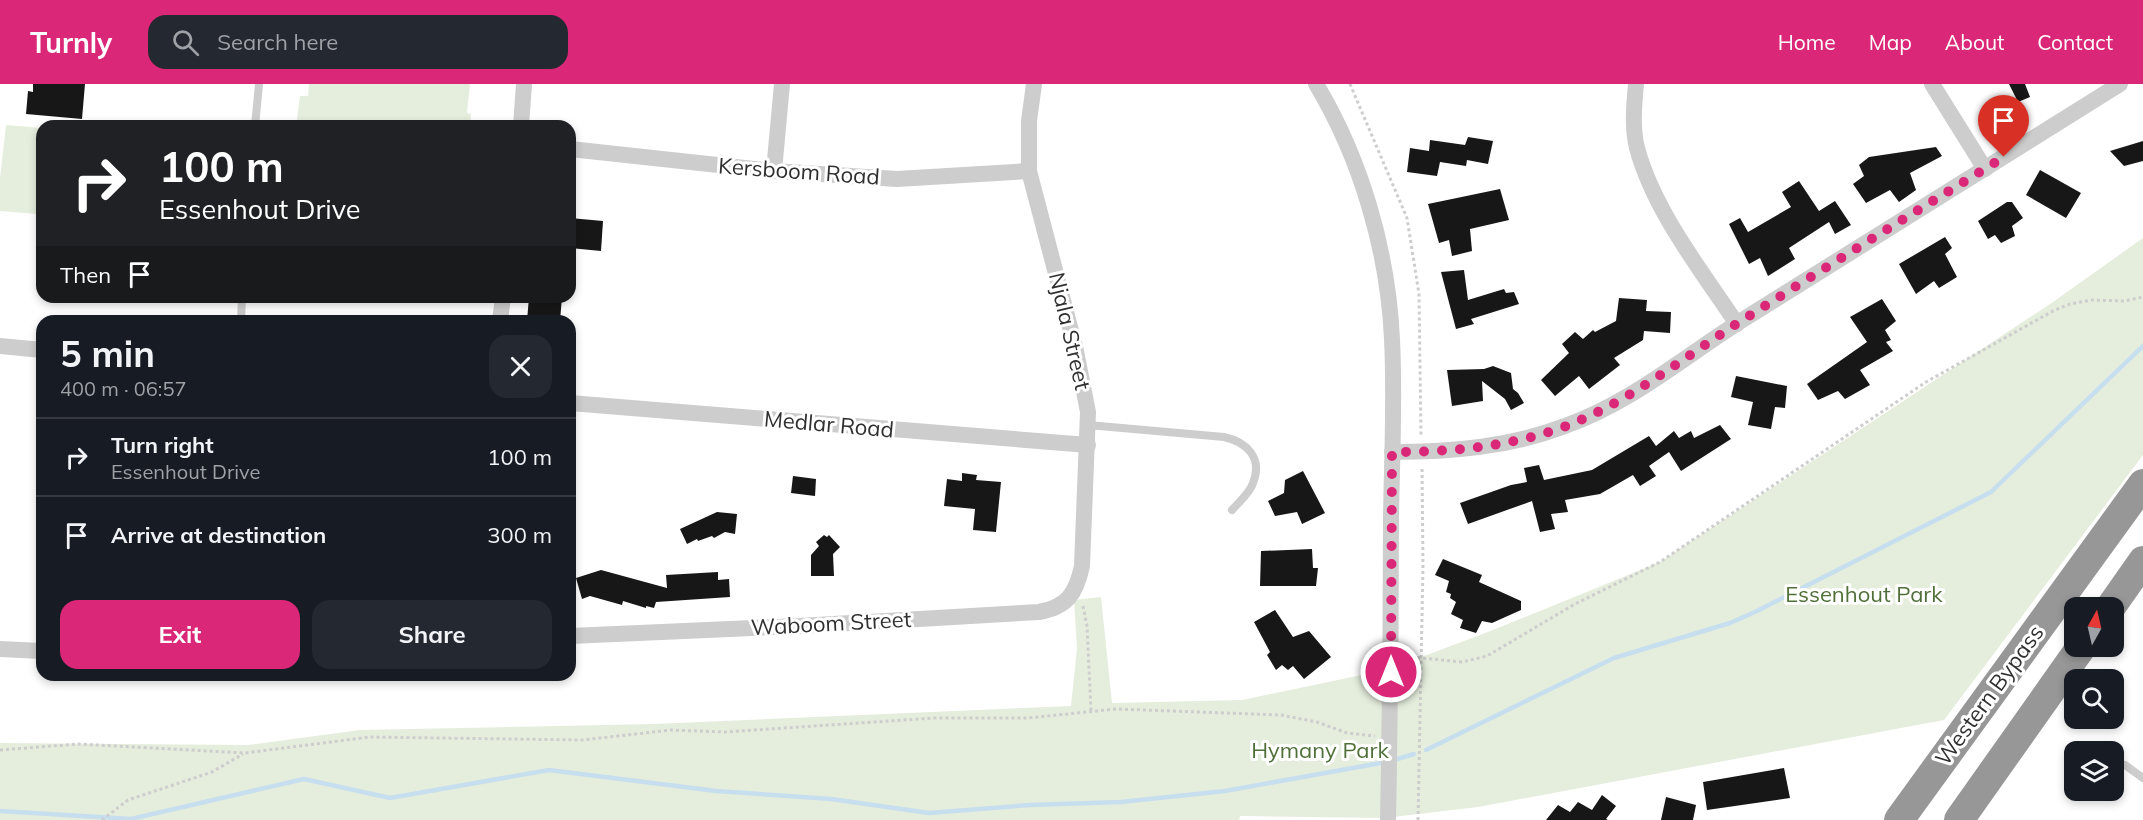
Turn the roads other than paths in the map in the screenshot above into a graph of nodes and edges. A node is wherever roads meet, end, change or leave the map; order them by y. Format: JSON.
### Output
{"nodes":[{"id":1,"x":259,"y":84,"type":"edge"},
{"id":2,"x":524,"y":84,"type":"edge"},
{"id":3,"x":782,"y":84,"type":"edge"},
{"id":4,"x":1034,"y":84,"type":"edge"},
{"id":5,"x":1316,"y":84,"type":"edge"},
{"id":6,"x":1636,"y":84,"type":"edge"},
{"id":7,"x":1932,"y":84,"type":"edge"},
{"id":8,"x":2121,"y":84,"type":"edge"},
{"id":9,"x":256,"y":120,"type":"edge"},
{"id":10,"x":521,"y":120,"type":"edge"},
{"id":11,"x":576,"y":150,"type":"edge"},
{"id":12,"x":1984,"y":169,"type":"junction"},
{"id":13,"x":774,"y":171,"type":"junction"},
{"id":14,"x":1029,"y":171,"type":"junction"},
{"id":15,"x":1737,"y":324,"type":"junction"},
{"id":16,"x":0,"y":346,"type":"edge"},
{"id":17,"x":36,"y":349,"type":"edge"},
{"id":18,"x":576,"y":403,"type":"edge"},
{"id":19,"x":1088,"y":425,"type":"junction"},
{"id":20,"x":1088,"y":445,"type":"junction"},
{"id":21,"x":1392,"y":452,"type":"junction"},
{"id":22,"x":2143,"y":484,"type":"edge"},
{"id":23,"x":1232,"y":510,"type":"dead end"},
{"id":24,"x":2143,"y":561,"type":"edge"},
{"id":25,"x":1079,"y":582,"type":"joint"},
{"id":26,"x":2118,"y":597,"type":"edge"},
{"id":27,"x":576,"y":636,"type":"edge"},
{"id":28,"x":0,"y":649,"type":"edge"},
{"id":29,"x":36,"y":651,"type":"edge"},
{"id":30,"x":2074,"y":657,"type":"edge"},
{"id":31,"x":2126,"y":765,"type":"dead end"},
{"id":32,"x":2143,"y":778,"type":"edge"},
{"id":33,"x":1388,"y":820,"type":"edge"},
{"id":34,"x":1899,"y":820,"type":"edge"},
{"id":35,"x":1959,"y":820,"type":"edge"}],
"edges":[{"from":1,"to":9,"type":"lane"},
{"from":2,"to":10,"type":"street"},
{"from":3,"to":13,"type":"street"},
{"from":4,"to":14,"type":"street","name":"Njala Street"},
{"from":5,"to":21,"type":"street"},
{"from":6,"to":15,"type":"street"},
{"from":7,"to":12,"type":"street"},
{"from":8,"to":12,"type":"street"},
{"from":11,"to":13,"type":"street","name":"Kersboom Road"},
{"from":12,"to":15,"type":"street"},
{"from":13,"to":14,"type":"street","name":"Kersboom Road"},
{"from":14,"to":19,"type":"street","name":"Njala Street"},
{"from":15,"to":21,"type":"street"},
{"from":16,"to":17,"type":"street"},
{"from":18,"to":20,"type":"street","name":"Medlar Road"},
{"from":19,"to":20,"type":"street","name":"Njala Street"},
{"from":19,"to":23,"type":"lane"},
{"from":20,"to":25,"type":"street","name":"Njala Street"},
{"from":21,"to":33,"type":"street"},
{"from":22,"to":34,"type":"highway","name":"Western Bypass"},
{"from":24,"to":26,"type":"highway"},
{"from":25,"to":27,"type":"street","name":"Waboom Street"},
{"from":28,"to":29,"type":"street"},
{"from":30,"to":35,"type":"highway"},
{"from":31,"to":32,"type":"lane"}]}
